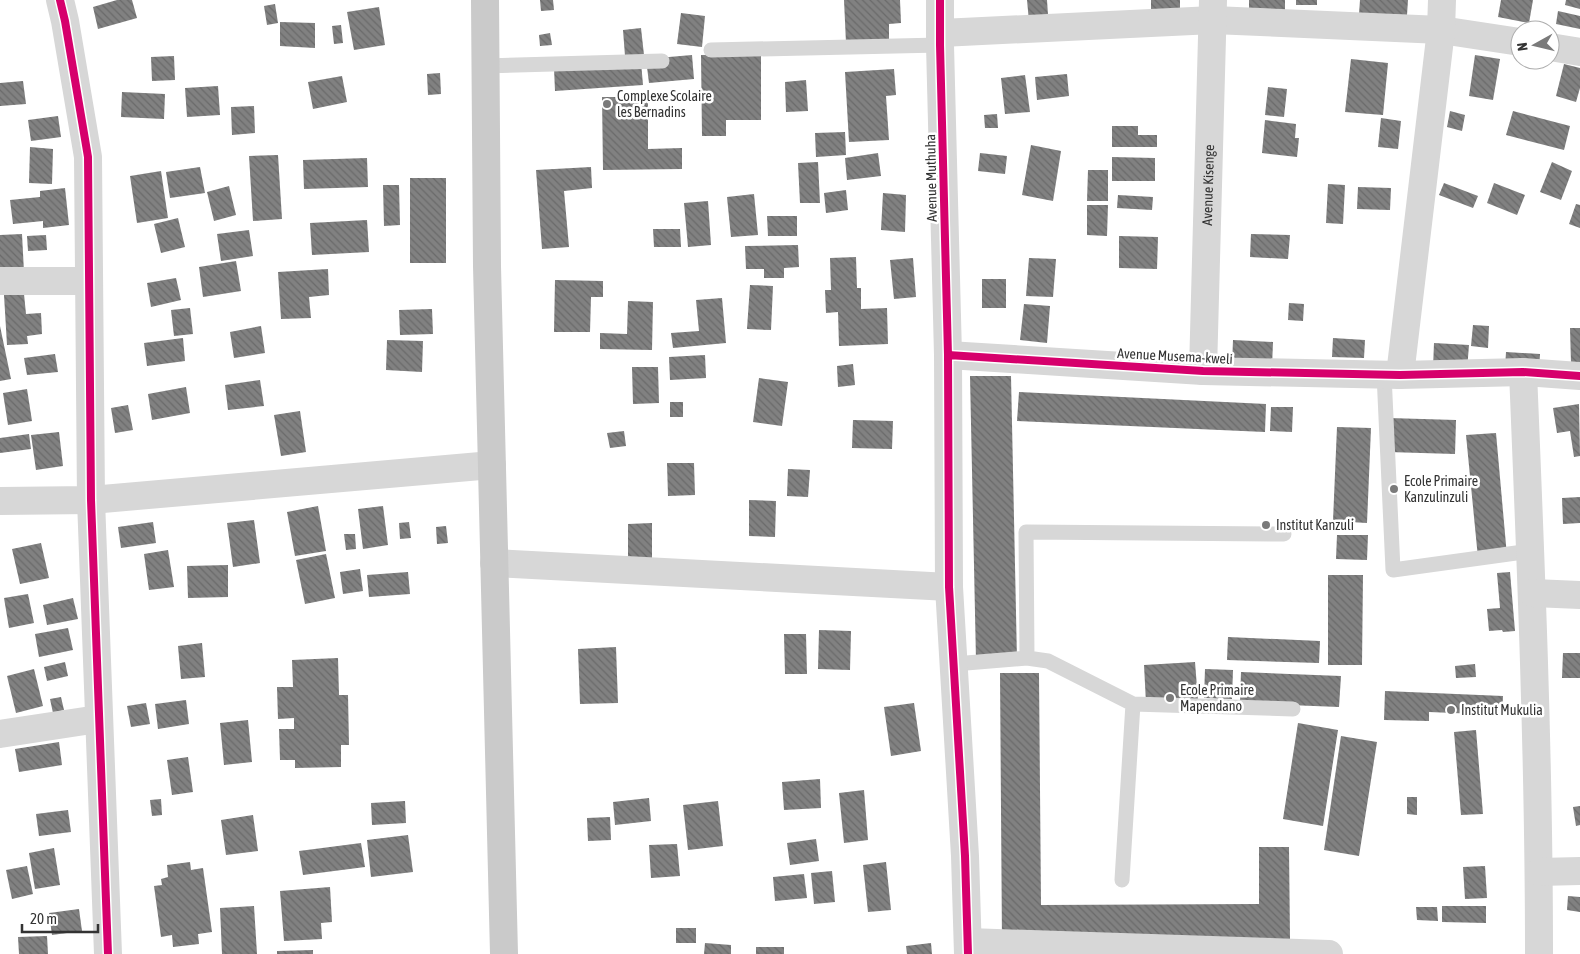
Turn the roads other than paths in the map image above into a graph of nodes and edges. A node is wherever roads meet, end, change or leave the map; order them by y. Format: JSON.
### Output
{"nodes":[{"id":1,"x":60,"y":0,"type":"edge"},
{"id":2,"x":485,"y":0,"type":"edge"},
{"id":3,"x":940,"y":0,"type":"edge"},
{"id":4,"x":1442,"y":0,"type":"edge"},
{"id":5,"x":1213,"y":10,"type":"edge"},
{"id":6,"x":1441,"y":30,"type":"junction"},
{"id":7,"x":940,"y":39,"type":"junction"},
{"id":8,"x":1510,"y":40,"type":"edge"},
{"id":9,"x":1560,"y":49,"type":"edge"},
{"id":10,"x":711,"y":50,"type":"dead end"},
{"id":11,"x":1580,"y":52,"type":"edge"},
{"id":12,"x":662,"y":61,"type":"dead end"},
{"id":13,"x":485,"y":66,"type":"junction"},
{"id":14,"x":0,"y":281,"type":"edge"},
{"id":15,"x":89,"y":281,"type":"junction"},
{"id":16,"x":948,"y":355,"type":"junction"},
{"id":17,"x":1203,"y":371,"type":"junction"},
{"id":18,"x":1523,"y":372,"type":"junction"},
{"id":19,"x":1392,"y":375,"type":"junction"},
{"id":20,"x":1580,"y":376,"type":"edge"},
{"id":21,"x":492,"y":465,"type":"junction"},
{"id":22,"x":91,"y":500,"type":"junction"},
{"id":23,"x":0,"y":501,"type":"edge"},
{"id":24,"x":1284,"y":534,"type":"dead end"},
{"id":25,"x":1531,"y":551,"type":"junction"},
{"id":26,"x":494,"y":563,"type":"junction"},
{"id":27,"x":950,"y":587,"type":"junction"},
{"id":28,"x":1533,"y":593,"type":"junction"},
{"id":29,"x":1580,"y":595,"type":"edge"},
{"id":30,"x":1027,"y":658,"type":"junction"},
{"id":31,"x":954,"y":664,"type":"junction"},
{"id":32,"x":1133,"y":704,"type":"junction"},
{"id":33,"x":1292,"y":709,"type":"dead end"},
{"id":34,"x":98,"y":719,"type":"junction"},
{"id":35,"x":0,"y":734,"type":"edge"},
{"id":36,"x":1539,"y":872,"type":"junction"},
{"id":37,"x":1580,"y":872,"type":"edge"},
{"id":38,"x":1122,"y":880,"type":"dead end"},
{"id":39,"x":968,"y":948,"type":"edge"},
{"id":40,"x":108,"y":954,"type":"edge"},
{"id":41,"x":504,"y":954,"type":"edge"},
{"id":42,"x":1330,"y":954,"type":"edge"},
{"id":43,"x":1539,"y":954,"type":"edge"}],
"edges":[{"from":1,"to":15,"type":"street"},
{"from":2,"to":13,"type":"main road"},
{"from":3,"to":7,"type":"street","name":"Avenue Muthuha"},
{"from":4,"to":6,"type":"street"},
{"from":5,"to":6,"type":"street"},
{"from":5,"to":7,"type":"street"},
{"from":5,"to":17,"type":"street","name":"Avenue Kisenge"},
{"from":6,"to":8,"type":"street"},
{"from":6,"to":19,"type":"street"},
{"from":7,"to":10,"type":"lane"},
{"from":7,"to":16,"type":"street","name":"Avenue Muthuha"},
{"from":9,"to":11,"type":"street"},
{"from":12,"to":13,"type":"lane"},
{"from":13,"to":21,"type":"main road"},
{"from":14,"to":15,"type":"street"},
{"from":15,"to":22,"type":"street"},
{"from":16,"to":17,"type":"street","name":"Avenue Musema-kweli"},
{"from":16,"to":27,"type":"street","name":"Avenue Muthuha"},
{"from":17,"to":19,"type":"street","name":"Avenue Musema-kweli"},
{"from":18,"to":19,"type":"street","name":"Avenue Musema-kweli"},
{"from":18,"to":20,"type":"street","name":"Avenue Musema-kweli"},
{"from":18,"to":25,"type":"street"},
{"from":19,"to":25,"type":"lane"},
{"from":21,"to":22,"type":"street"},
{"from":21,"to":26,"type":"main road"},
{"from":22,"to":23,"type":"street"},
{"from":22,"to":34,"type":"street"},
{"from":24,"to":30,"type":"lane"},
{"from":25,"to":28,"type":"street"},
{"from":26,"to":27,"type":"street"},
{"from":26,"to":41,"type":"main road"},
{"from":27,"to":31,"type":"street","name":"Avenue Muthuha"},
{"from":28,"to":29,"type":"street"},
{"from":28,"to":36,"type":"street"},
{"from":30,"to":31,"type":"lane"},
{"from":30,"to":32,"type":"lane"},
{"from":31,"to":39,"type":"street","name":"Avenue Muthuha"},
{"from":32,"to":33,"type":"lane"},
{"from":32,"to":38,"type":"lane"},
{"from":34,"to":35,"type":"street"},
{"from":34,"to":40,"type":"street"},
{"from":36,"to":37,"type":"street"},
{"from":36,"to":43,"type":"street"},
{"from":39,"to":42,"type":"street"}]}
